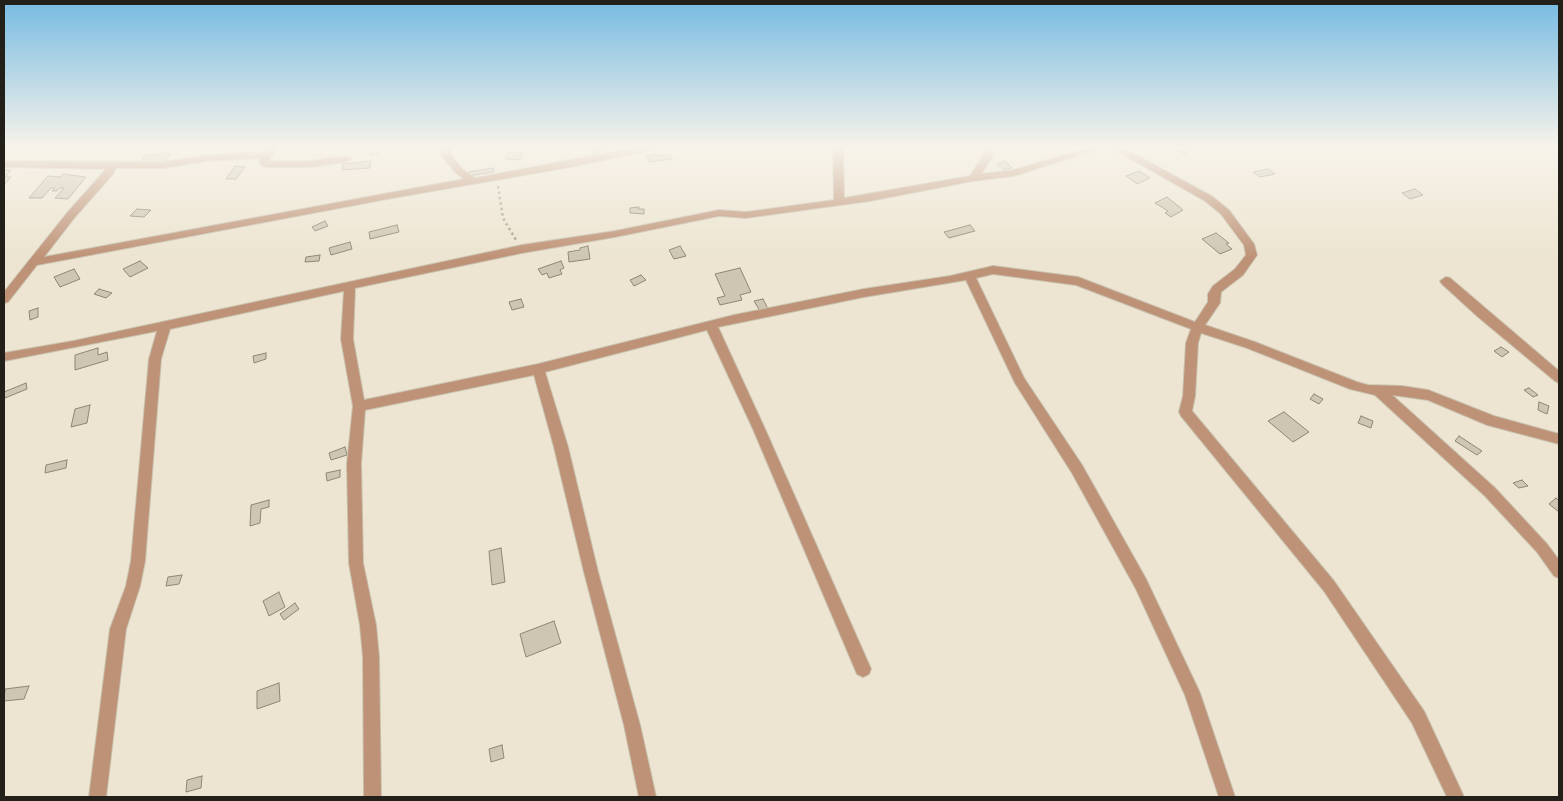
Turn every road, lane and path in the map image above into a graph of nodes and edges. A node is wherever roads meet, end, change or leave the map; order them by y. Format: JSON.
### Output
{"nodes":[{"id":1,"x":100,"y":183,"type":"edge"},
{"id":2,"x":459,"y":183,"type":"edge"},
{"id":3,"x":499,"y":183,"type":"edge"},
{"id":4,"x":839,"y":183,"type":"edge"},
{"id":5,"x":945,"y":183,"type":"edge"},
{"id":6,"x":1185,"y":183,"type":"edge"},
{"id":7,"x":450,"y":185,"type":"joint"},
{"id":8,"x":839,"y":202,"type":"junction"},
{"id":9,"x":522,"y":249,"type":"junction"},
{"id":10,"x":35,"y":262,"type":"junction"},
{"id":11,"x":969,"y":275,"type":"junction"},
{"id":12,"x":1446,"y":281,"type":"dead end"},
{"id":13,"x":350,"y":286,"type":"junction"},
{"id":14,"x":4,"y":300,"type":"edge"},
{"id":15,"x":164,"y":325,"type":"junction"},
{"id":16,"x":711,"y":325,"type":"junction"},
{"id":17,"x":1198,"y":327,"type":"junction"},
{"id":18,"x":4,"y":357,"type":"edge"},
{"id":19,"x":538,"y":369,"type":"junction"},
{"id":20,"x":1559,"y":378,"type":"edge"},
{"id":21,"x":1379,"y":391,"type":"junction"},
{"id":22,"x":359,"y":406,"type":"junction"},
{"id":23,"x":1559,"y":439,"type":"edge"},
{"id":24,"x":1559,"y":571,"type":"edge"},
{"id":25,"x":863,"y":669,"type":"dead end"},
{"id":26,"x":97,"y":797,"type":"edge"},
{"id":27,"x":372,"y":797,"type":"edge"},
{"id":28,"x":648,"y":797,"type":"edge"},
{"id":29,"x":1228,"y":797,"type":"edge"},
{"id":30,"x":1456,"y":797,"type":"edge"}],
"edges":[{"from":1,"to":10,"type":"street"},
{"from":2,"to":7,"type":"street"},
{"from":3,"to":9,"type":"path"},
{"from":4,"to":8,"type":"street"},
{"from":5,"to":8,"type":"street"},
{"from":6,"to":17,"type":"street"},
{"from":7,"to":10,"type":"street"},
{"from":8,"to":9,"type":"street"},
{"from":9,"to":13,"type":"street"},
{"from":10,"to":14,"type":"street"},
{"from":11,"to":16,"type":"street"},
{"from":11,"to":17,"type":"street"},
{"from":11,"to":29,"type":"street"},
{"from":12,"to":20,"type":"street"},
{"from":13,"to":15,"type":"street"},
{"from":13,"to":22,"type":"street"},
{"from":15,"to":18,"type":"street"},
{"from":15,"to":26,"type":"street"},
{"from":16,"to":19,"type":"street"},
{"from":16,"to":25,"type":"street"},
{"from":17,"to":21,"type":"street"},
{"from":17,"to":30,"type":"street"},
{"from":19,"to":22,"type":"street"},
{"from":19,"to":28,"type":"street"},
{"from":21,"to":23,"type":"street"},
{"from":21,"to":24,"type":"street"},
{"from":22,"to":27,"type":"street"}]}
